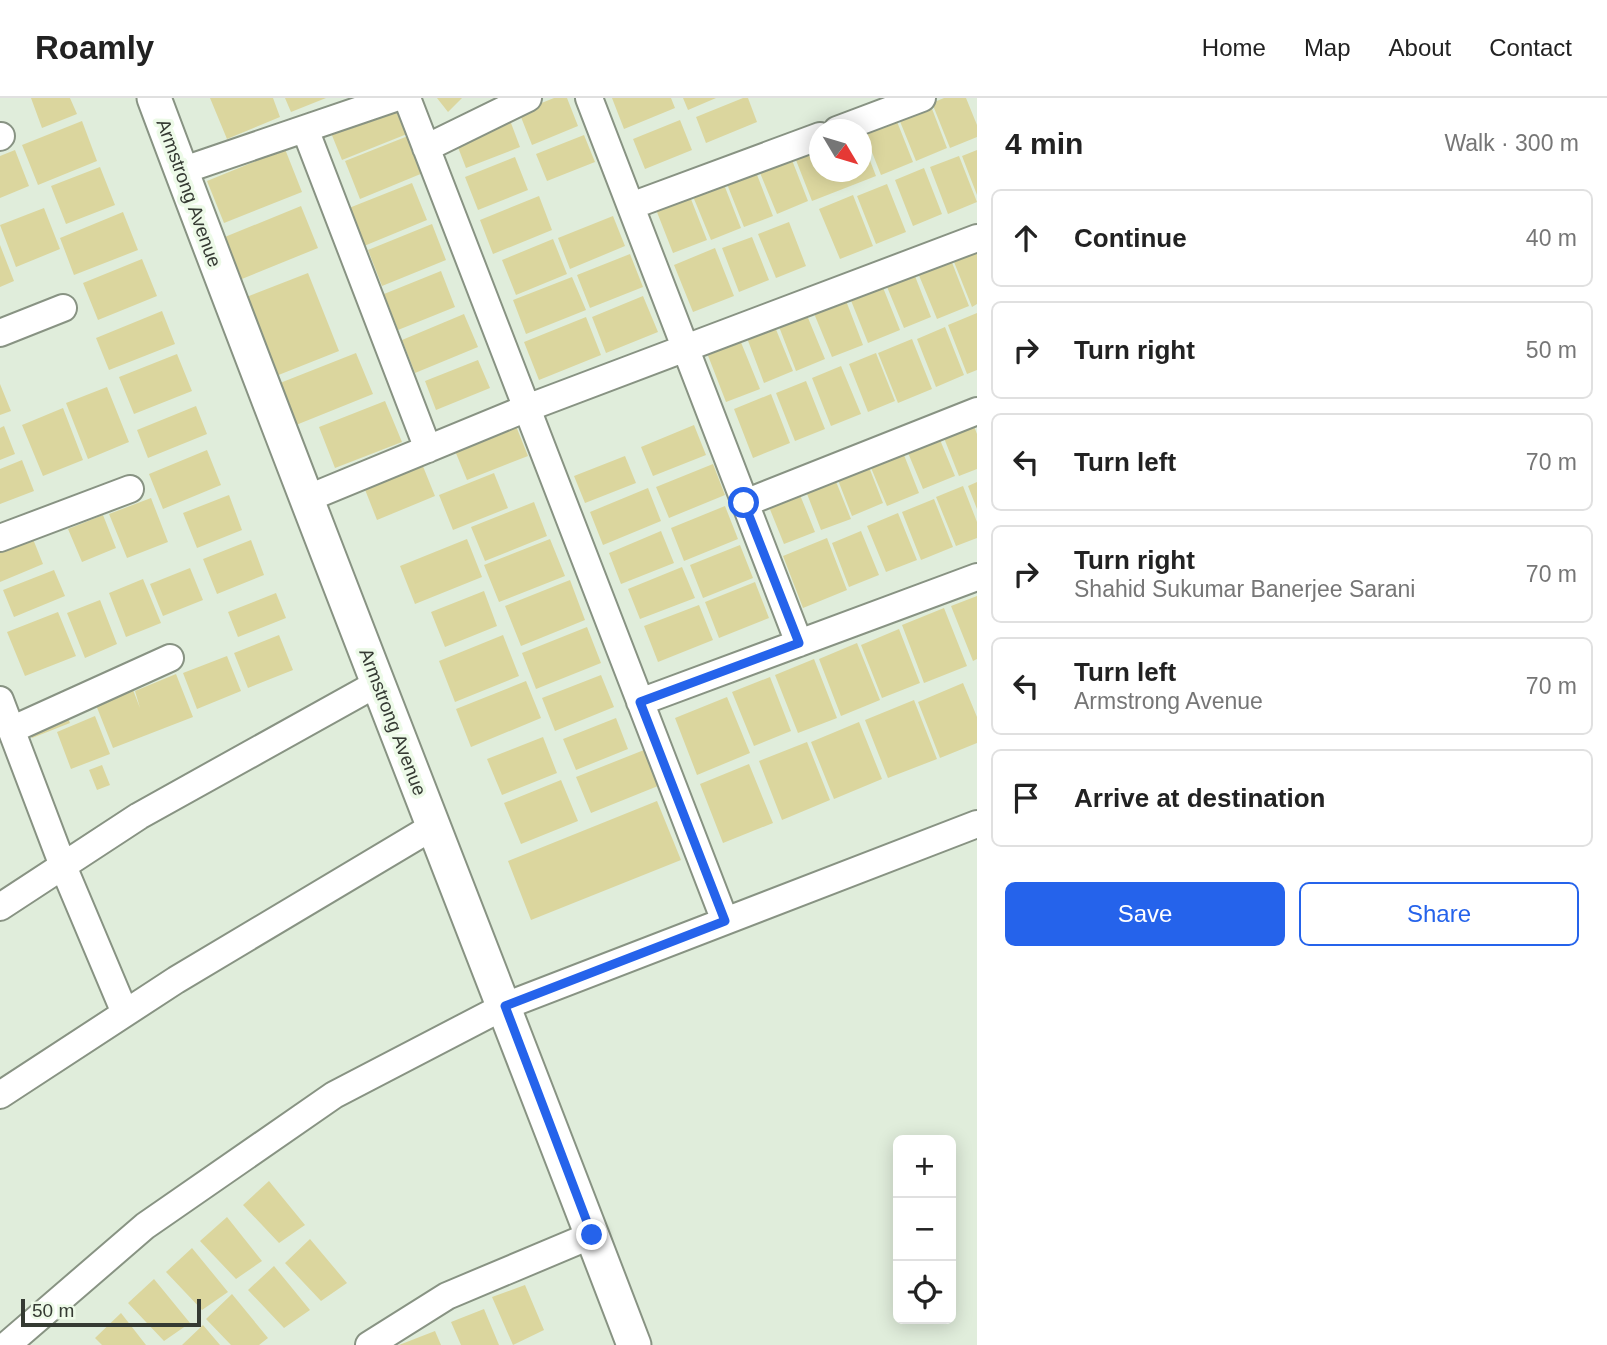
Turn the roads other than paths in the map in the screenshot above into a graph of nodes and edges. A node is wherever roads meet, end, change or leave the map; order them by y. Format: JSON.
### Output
{"nodes":[{"id":1,"x":154,"y":98,"type":"edge"},
{"id":2,"x":396,"y":98,"type":"edge"},
{"id":3,"x":407,"y":98,"type":"edge"},
{"id":4,"x":528,"y":98,"type":"edge"},
{"id":5,"x":589,"y":98,"type":"edge"},
{"id":6,"x":922,"y":98,"type":"edge"},
{"id":7,"x":866,"y":119,"type":"edge"},
{"id":8,"x":305,"y":129,"type":"junction"},
{"id":9,"x":809,"y":140,"type":"edge"},
{"id":10,"x":426,"y":148,"type":"junction"},
{"id":11,"x":181,"y":171,"type":"junction"},
{"id":12,"x":631,"y":206,"type":"junction"},
{"id":13,"x":977,"y":238,"type":"edge"},
{"id":14,"x":64,"y":308,"type":"dead end"},
{"id":15,"x":0,"y":332,"type":"edge"},
{"id":16,"x":685,"y":349,"type":"junction"},
{"id":17,"x":527,"y":408,"type":"junction"},
{"id":18,"x":977,"y":411,"type":"edge"},
{"id":19,"x":428,"y":449,"type":"junction"},
{"id":20,"x":130,"y":489,"type":"dead end"},
{"id":21,"x":306,"y":499,"type":"junction"},
{"id":22,"x":744,"y":503,"type":"junction"},
{"id":23,"x":0,"y":538,"type":"edge"},
{"id":24,"x":977,"y":577,"type":"edge"},
{"id":25,"x":799,"y":643,"type":"junction"},
{"id":26,"x":170,"y":658,"type":"dead end"},
{"id":27,"x":378,"y":683,"type":"junction"},
{"id":28,"x":0,"y":700,"type":"edge"},
{"id":29,"x":640,"y":702,"type":"junction"},
{"id":30,"x":11,"y":730,"type":"junction"},
{"id":31,"x":977,"y":824,"type":"edge"},
{"id":32,"x":434,"y":826,"type":"junction"},
{"id":33,"x":63,"y":866,"type":"junction"},
{"id":34,"x":0,"y":907,"type":"edge"},
{"id":35,"x":725,"y":921,"type":"junction"},
{"id":36,"x":505,"y":1006,"type":"junction"},
{"id":37,"x":125,"y":1013,"type":"junction"},
{"id":38,"x":0,"y":1095,"type":"edge"},
{"id":39,"x":592,"y":1235,"type":"junction"},
{"id":40,"x":7,"y":1345,"type":"edge"},
{"id":41,"x":369,"y":1345,"type":"edge"},
{"id":42,"x":634,"y":1345,"type":"edge"}],
"edges":[{"from":1,"to":11,"type":"street","name":"Armstrong Avenue"},
{"from":2,"to":8,"type":"street"},
{"from":3,"to":10,"type":"street"},
{"from":4,"to":10,"type":"street"},
{"from":5,"to":12,"type":"street"},
{"from":6,"to":7,"type":"street"},
{"from":8,"to":11,"type":"street"},
{"from":8,"to":19,"type":"street"},
{"from":9,"to":12,"type":"street"},
{"from":10,"to":17,"type":"street"},
{"from":11,"to":21,"type":"street","name":"Armstrong Avenue"},
{"from":12,"to":16,"type":"street"},
{"from":13,"to":16,"type":"street"},
{"from":14,"to":15,"type":"street"},
{"from":16,"to":17,"type":"street"},
{"from":16,"to":22,"type":"street"},
{"from":17,"to":19,"type":"street"},
{"from":17,"to":29,"type":"street"},
{"from":18,"to":22,"type":"street"},
{"from":19,"to":21,"type":"street"},
{"from":20,"to":23,"type":"street"},
{"from":21,"to":27,"type":"street","name":"Armstrong Avenue"},
{"from":22,"to":25,"type":"street"},
{"from":24,"to":25,"type":"street"},
{"from":25,"to":29,"type":"street"},
{"from":26,"to":30,"type":"street"},
{"from":27,"to":32,"type":"street","name":"Armstrong Avenue"},
{"from":27,"to":33,"type":"street"},
{"from":28,"to":30,"type":"street"},
{"from":29,"to":35,"type":"street"},
{"from":30,"to":33,"type":"street"},
{"from":31,"to":35,"type":"street"},
{"from":32,"to":36,"type":"street","name":"Armstrong Avenue"},
{"from":32,"to":37,"type":"street"},
{"from":33,"to":34,"type":"street"},
{"from":33,"to":37,"type":"street"},
{"from":35,"to":36,"type":"street"},
{"from":36,"to":39,"type":"street","name":"Armstrong Avenue"},
{"from":36,"to":40,"type":"street"},
{"from":37,"to":38,"type":"street"},
{"from":39,"to":41,"type":"street"},
{"from":39,"to":42,"type":"street","name":"Armstrong Avenue"}]}
